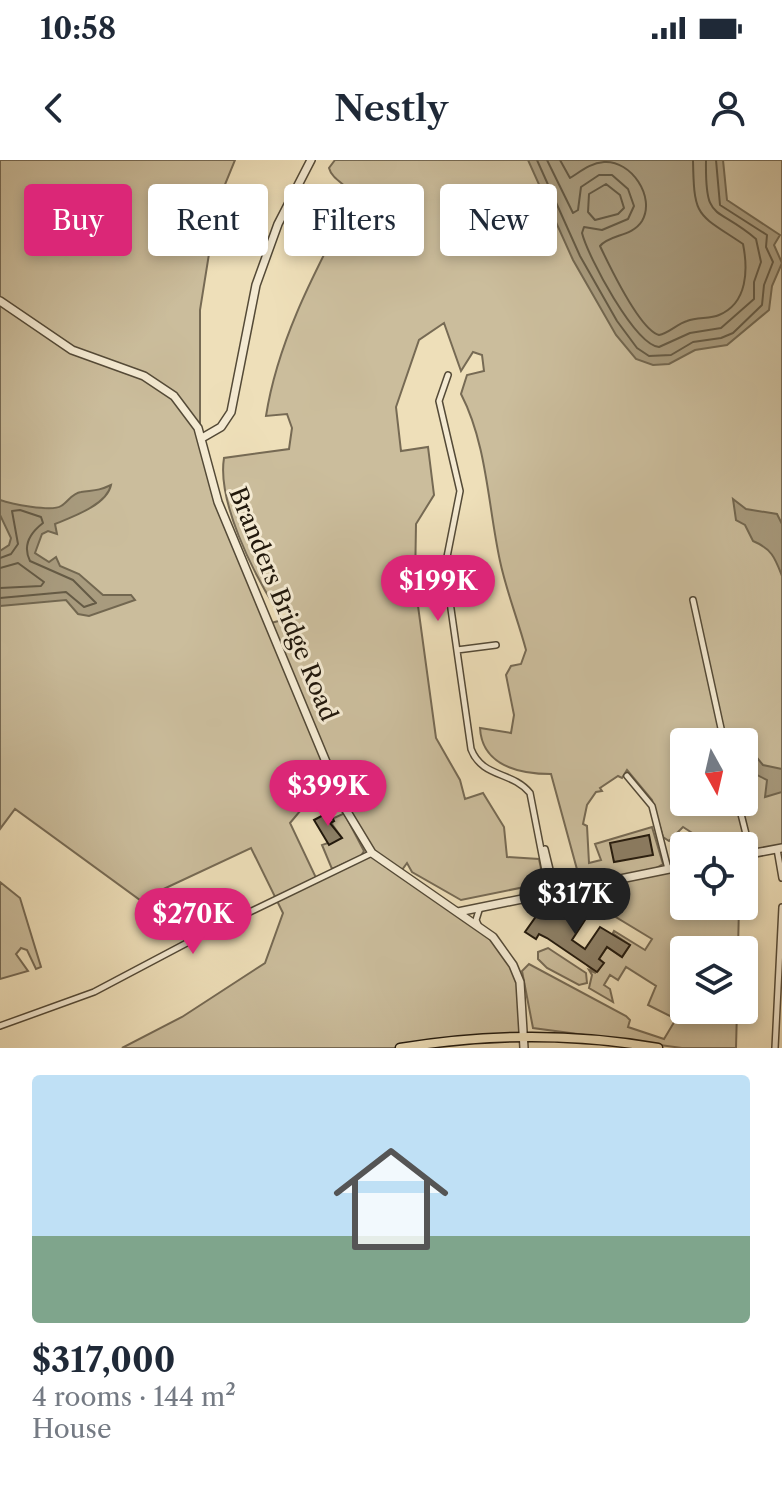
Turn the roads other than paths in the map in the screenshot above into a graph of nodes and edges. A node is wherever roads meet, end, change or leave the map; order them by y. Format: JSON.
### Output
{"nodes":[{"id":1,"x":311,"y":160,"type":"edge"},
{"id":2,"x":0,"y":301,"type":"edge"},
{"id":3,"x":448,"y":375,"type":"dead end"},
{"id":4,"x":202,"y":438,"type":"junction"},
{"id":5,"x":478,"y":577,"type":"dead end"},
{"id":6,"x":448,"y":587,"type":"junction"},
{"id":7,"x":693,"y":600,"type":"dead end"},
{"id":8,"x":496,"y":645,"type":"dead end"},
{"id":9,"x":457,"y":651,"type":"junction"},
{"id":10,"x":721,"y":728,"type":"edge"},
{"id":11,"x":627,"y":776,"type":"dead end"},
{"id":12,"x":780,"y":848,"type":"edge"},
{"id":13,"x":758,"y":852,"type":"edge"},
{"id":14,"x":372,"y":853,"type":"junction"},
{"id":15,"x":668,"y":869,"type":"joint"},
{"id":16,"x":782,"y":878,"type":"edge"},
{"id":17,"x":552,"y":890,"type":"junction"},
{"id":18,"x":480,"y":906,"type":"junction"},
{"id":19,"x":782,"y":907,"type":"edge"},
{"id":20,"x":458,"y":912,"type":"junction"},
{"id":21,"x":479,"y":927,"type":"junction"},
{"id":22,"x":0,"y":1026,"type":"edge"},
{"id":23,"x":524,"y":1037,"type":"junction"},
{"id":24,"x":400,"y":1048,"type":"edge"},
{"id":25,"x":524,"y":1048,"type":"edge"},
{"id":26,"x":658,"y":1048,"type":"edge"},
{"id":27,"x":775,"y":1048,"type":"edge"}],
"edges":[{"from":1,"to":4,"type":"street"},
{"from":2,"to":4,"type":"street","name":"Branders Bridge Road"},
{"from":3,"to":6,"type":"street"},
{"from":4,"to":14,"type":"street","name":"Branders Bridge Road"},
{"from":5,"to":6,"type":"street"},
{"from":6,"to":9,"type":"street"},
{"from":7,"to":10,"type":"street"},
{"from":8,"to":9,"type":"street"},
{"from":9,"to":17,"type":"street"},
{"from":11,"to":15,"type":"street"},
{"from":12,"to":13,"type":"street"},
{"from":12,"to":16,"type":"street"},
{"from":14,"to":20,"type":"street","name":"Branders Bridge Road"},
{"from":14,"to":22,"type":"street"},
{"from":15,"to":17,"type":"street"},
{"from":17,"to":18,"type":"street"},
{"from":18,"to":20,"type":"street"},
{"from":18,"to":21,"type":"street"},
{"from":19,"to":27,"type":"street"},
{"from":20,"to":21,"type":"street","name":"Branders Bridge Road"},
{"from":21,"to":23,"type":"street","name":"Branders Bridge Road"},
{"from":23,"to":24,"type":"main road"},
{"from":23,"to":25,"type":"street","name":"Branders Bridge Road"},
{"from":23,"to":26,"type":"main road"}]}
